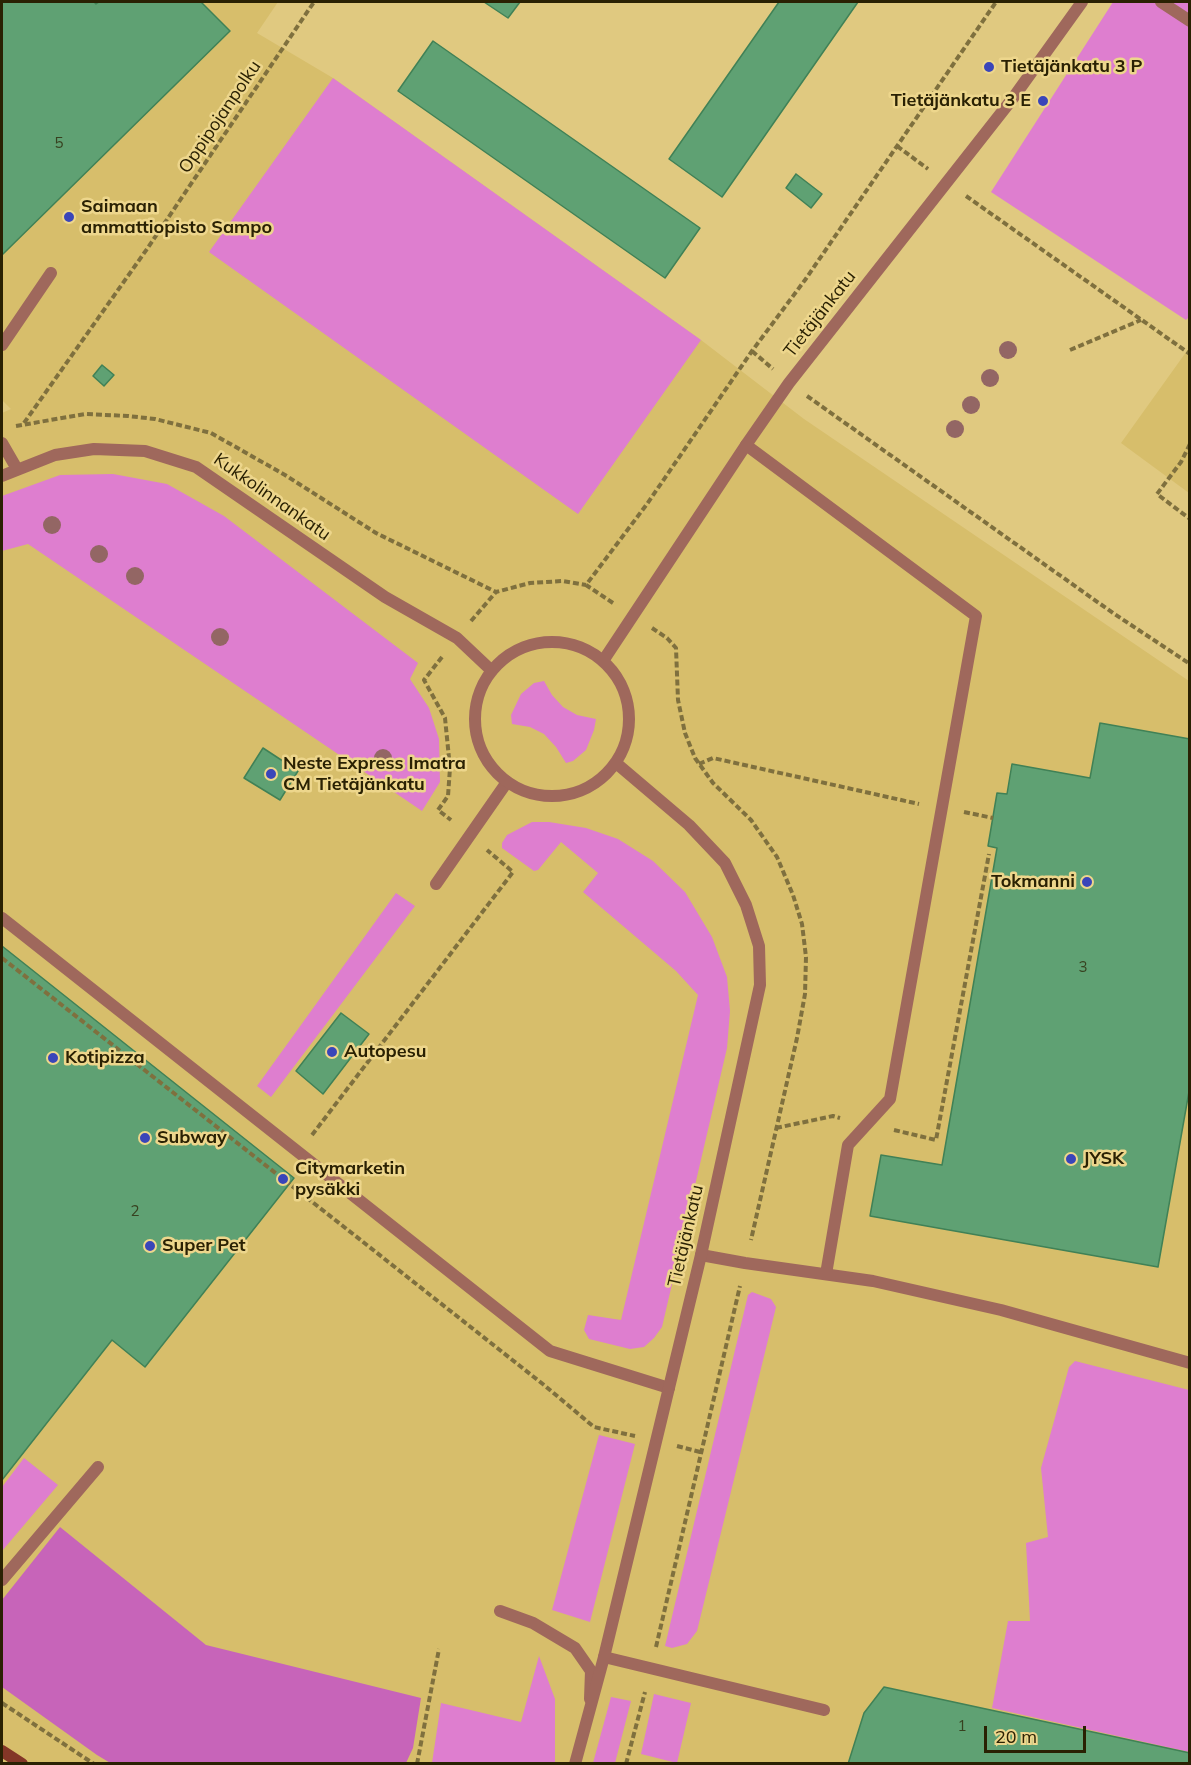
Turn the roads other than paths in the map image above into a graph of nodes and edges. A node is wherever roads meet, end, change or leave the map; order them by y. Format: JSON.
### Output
{"nodes":[{"id":1,"x":1082,"y":2,"type":"edge"},
{"id":2,"x":1161,"y":2,"type":"edge"},
{"id":3,"x":1190,"y":21,"type":"edge"},
{"id":4,"x":51,"y":273,"type":"dead end"},
{"id":5,"x":2,"y":345,"type":"edge"},
{"id":6,"x":2,"y":443,"type":"edge"},
{"id":7,"x":746,"y":445,"type":"junction"},
{"id":8,"x":17,"y":469,"type":"junction"},
{"id":9,"x":2,"y":476,"type":"edge"},
{"id":10,"x":603,"y":661,"type":"junction"},
{"id":11,"x":492,"y":671,"type":"junction"},
{"id":12,"x":616,"y":763,"type":"junction"},
{"id":13,"x":507,"y":782,"type":"junction"},
{"id":14,"x":436,"y":884,"type":"dead end"},
{"id":15,"x":2,"y":918,"type":"edge"},
{"id":16,"x":701,"y":1255,"type":"junction"},
{"id":17,"x":826,"y":1274,"type":"junction"},
{"id":18,"x":1190,"y":1363,"type":"edge"},
{"id":19,"x":669,"y":1388,"type":"junction"},
{"id":20,"x":98,"y":1467,"type":"dead end"},
{"id":21,"x":2,"y":1580,"type":"edge"},
{"id":22,"x":501,"y":1611,"type":"dead end"},
{"id":23,"x":604,"y":1657,"type":"junction"},
{"id":24,"x":824,"y":1710,"type":"dead end"},
{"id":25,"x":589,"y":1716,"type":"junction"},
{"id":26,"x":2,"y":1751,"type":"edge"},
{"id":27,"x":22,"y":1764,"type":"edge"},
{"id":28,"x":575,"y":1764,"type":"edge"}],
"edges":[{"from":1,"to":7,"type":"street","name":"Tietäjänkatu"},
{"from":2,"to":3,"type":"street"},
{"from":4,"to":5,"type":"street"},
{"from":6,"to":8,"type":"street"},
{"from":7,"to":10,"type":"street","name":"Tietäjänkatu"},
{"from":7,"to":17,"type":"street"},
{"from":8,"to":9,"type":"street","name":"Kukkolinnankatu"},
{"from":8,"to":11,"type":"street","name":"Kukkolinnankatu"},
{"from":10,"to":11,"type":"street"},
{"from":10,"to":12,"type":"street"},
{"from":11,"to":13,"type":"street"},
{"from":12,"to":13,"type":"street"},
{"from":12,"to":16,"type":"street","name":"Tietäjänkatu"},
{"from":13,"to":14,"type":"street"},
{"from":15,"to":19,"type":"street"},
{"from":16,"to":17,"type":"street"},
{"from":16,"to":19,"type":"street","name":"Tietäjänkatu"},
{"from":17,"to":18,"type":"street"},
{"from":19,"to":23,"type":"street","name":"Tietäjänkatu"},
{"from":20,"to":21,"type":"street"},
{"from":22,"to":25,"type":"street"},
{"from":23,"to":24,"type":"street"},
{"from":23,"to":25,"type":"street","name":"Tietäjänkatu"},
{"from":25,"to":28,"type":"street","name":"Tietäjänkatu"},
{"from":26,"to":27,"type":"main road"}]}
